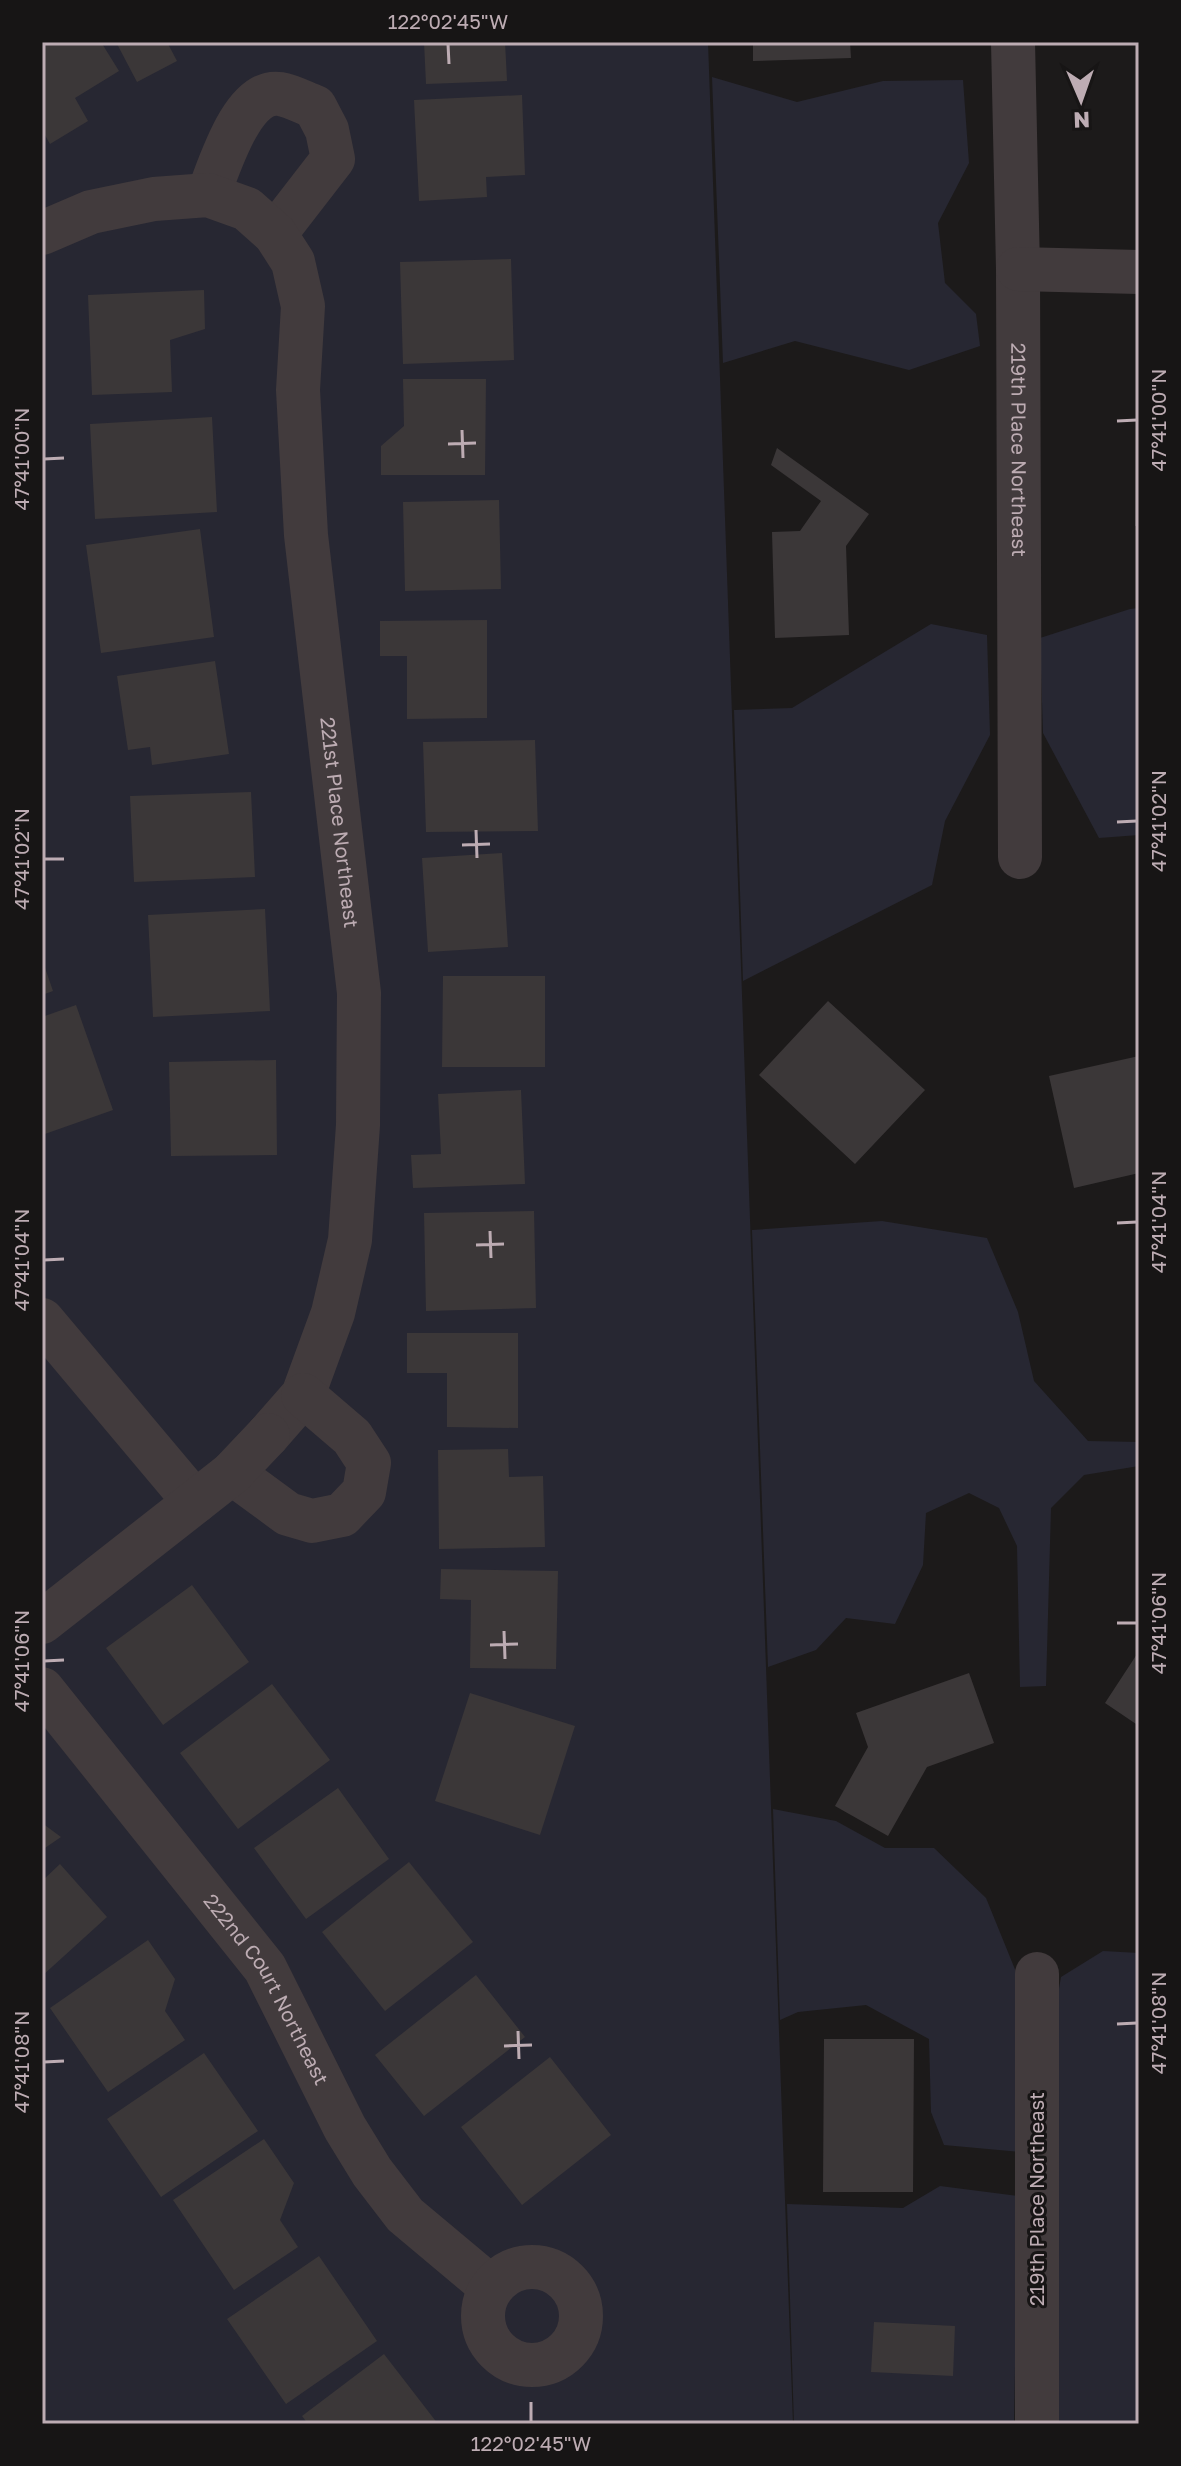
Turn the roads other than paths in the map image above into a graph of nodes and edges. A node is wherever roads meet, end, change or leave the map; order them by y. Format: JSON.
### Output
{"nodes":[{"id":1,"x":1013,"y":42,"type":"edge"},
{"id":2,"x":42,"y":233,"type":"edge"},
{"id":3,"x":1018,"y":269,"type":"junction"},
{"id":4,"x":1139,"y":272,"type":"edge"},
{"id":5,"x":1020,"y":857,"type":"dead end"},
{"id":6,"x":42,"y":1320,"type":"edge"},
{"id":7,"x":303,"y":1395,"type":"junction"},
{"id":8,"x":232,"y":1473,"type":"junction"},
{"id":9,"x":195,"y":1502,"type":"junction"},
{"id":10,"x":42,"y":1622,"type":"edge"},
{"id":11,"x":42,"y":1689,"type":"edge"},
{"id":12,"x":1037,"y":1974,"type":"dead end"},
{"id":13,"x":491,"y":2287,"type":"dead end"},
{"id":14,"x":1037,"y":2424,"type":"edge"}],
"edges":[{"from":1,"to":3,"type":"street","name":"219th Place Northeast"},
{"from":2,"to":7,"type":"street","name":"221st Place Northeast"},
{"from":3,"to":4,"type":"street"},
{"from":3,"to":5,"type":"street","name":"219th Place Northeast"},
{"from":6,"to":9,"type":"street"},
{"from":7,"to":8,"type":"street","name":"221st Place Northeast"},
{"from":7,"to":8,"type":"street"},
{"from":8,"to":9,"type":"street","name":"221st Place Northeast"},
{"from":9,"to":10,"type":"street","name":"221st Place Northeast"},
{"from":11,"to":13,"type":"street","name":"222nd Court Northeast"},
{"from":12,"to":14,"type":"street","name":"219th Place Northeast"}]}
